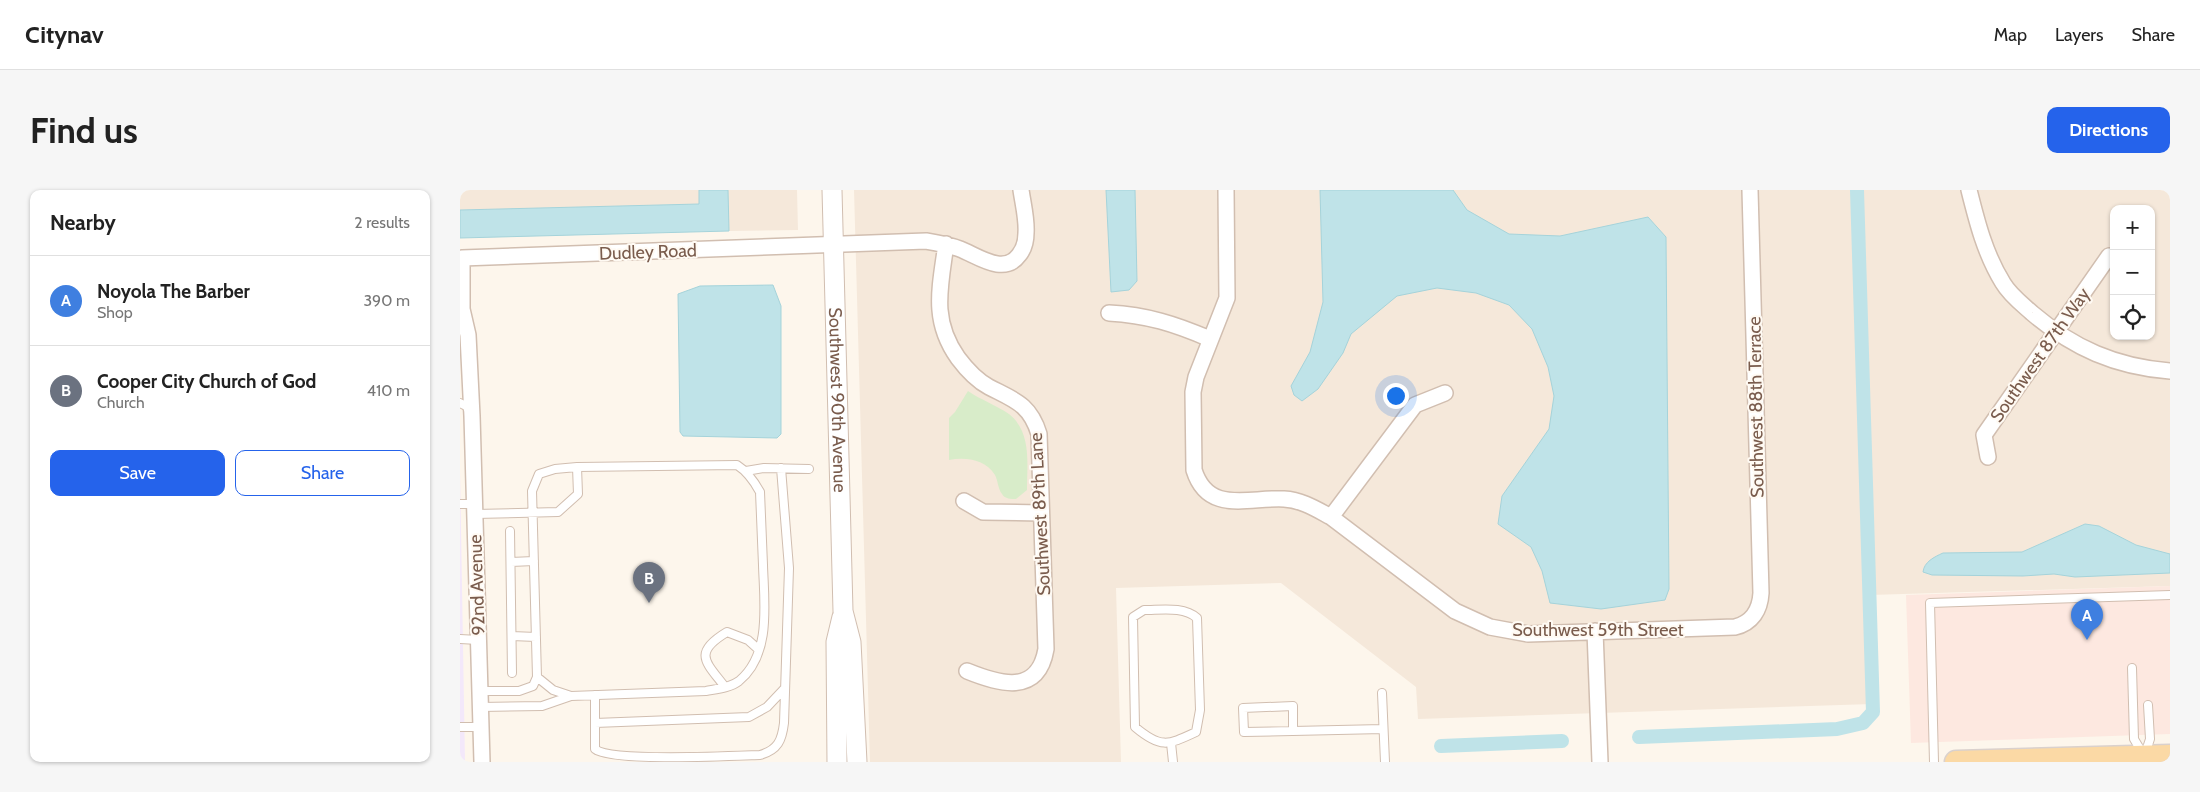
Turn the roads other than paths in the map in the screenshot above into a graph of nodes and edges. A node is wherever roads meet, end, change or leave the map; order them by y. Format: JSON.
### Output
{"nodes":[{"id":1,"x":832,"y":190,"type":"edge"},
{"id":2,"x":1021,"y":190,"type":"edge"},
{"id":3,"x":1226,"y":190,"type":"edge"},
{"id":4,"x":1750,"y":190,"type":"edge"},
{"id":5,"x":1969,"y":190,"type":"edge"},
{"id":6,"x":833,"y":244,"type":"junction"},
{"id":7,"x":946,"y":244,"type":"junction"},
{"id":8,"x":2109,"y":256,"type":"dead end"},
{"id":9,"x":461,"y":258,"type":"edge"},
{"id":10,"x":1109,"y":313,"type":"dead end"},
{"id":11,"x":2055,"y":332,"type":"junction"},
{"id":12,"x":468,"y":335,"type":"junction"},
{"id":13,"x":1210,"y":338,"type":"junction"},
{"id":14,"x":460,"y":351,"type":"edge"},
{"id":15,"x":2170,"y":371,"type":"edge"},
{"id":16,"x":1445,"y":393,"type":"dead end"},
{"id":17,"x":460,"y":403,"type":"edge"},
{"id":18,"x":472,"y":416,"type":"junction"},
{"id":19,"x":1988,"y":457,"type":"dead end"},
{"id":20,"x":577,"y":467,"type":"junction"},
{"id":21,"x":781,"y":468,"type":"junction"},
{"id":22,"x":809,"y":469,"type":"dead end"},
{"id":23,"x":746,"y":471,"type":"junction"},
{"id":24,"x":964,"y":501,"type":"dead end"},
{"id":25,"x":470,"y":507,"type":"edge"},
{"id":26,"x":1040,"y":513,"type":"junction"},
{"id":27,"x":533,"y":514,"type":"junction"},
{"id":28,"x":1331,"y":518,"type":"junction"},
{"id":29,"x":510,"y":531,"type":"dead end"},
{"id":30,"x":534,"y":561,"type":"junction"},
{"id":31,"x":511,"y":562,"type":"junction"},
{"id":32,"x":2170,"y":595,"type":"edge"},
{"id":33,"x":843,"y":611,"type":"junction"},
{"id":34,"x":1749,"y":621,"type":"joint"},
{"id":35,"x":1595,"y":631,"type":"junction"},
{"id":36,"x":512,"y":636,"type":"junction"},
{"id":37,"x":536,"y":637,"type":"junction"},
{"id":38,"x":460,"y":639,"type":"edge"},
{"id":39,"x":478,"y":640,"type":"junction"},
{"id":40,"x":758,"y":649,"type":"junction"},
{"id":41,"x":2132,"y":668,"type":"dead end"},
{"id":42,"x":967,"y":671,"type":"dead end"},
{"id":43,"x":512,"y":673,"type":"dead end"},
{"id":44,"x":538,"y":676,"type":"junction"},
{"id":45,"x":725,"y":687,"type":"junction"},
{"id":46,"x":785,"y":688,"type":"junction"},
{"id":47,"x":479,"y":691,"type":"junction"},
{"id":48,"x":1382,"y":693,"type":"dead end"},
{"id":49,"x":595,"y":695,"type":"junction"},
{"id":50,"x":571,"y":696,"type":"junction"},
{"id":51,"x":2148,"y":705,"type":"dead end"},
{"id":52,"x":480,"y":707,"type":"junction"},
{"id":53,"x":595,"y":723,"type":"junction"},
{"id":54,"x":460,"y":727,"type":"edge"},
{"id":55,"x":480,"y":727,"type":"junction"},
{"id":56,"x":1383,"y":730,"type":"junction"},
{"id":57,"x":1293,"y":731,"type":"junction"},
{"id":58,"x":1171,"y":744,"type":"junction"},
{"id":59,"x":2170,"y":756,"type":"edge"},
{"id":60,"x":2145,"y":759,"type":"edge"},
{"id":61,"x":482,"y":762,"type":"edge"},
{"id":62,"x":838,"y":762,"type":"edge"},
{"id":63,"x":857,"y":762,"type":"edge"},
{"id":64,"x":1173,"y":762,"type":"edge"},
{"id":65,"x":1385,"y":762,"type":"edge"},
{"id":66,"x":1600,"y":762,"type":"edge"},
{"id":67,"x":1934,"y":762,"type":"edge"},
{"id":68,"x":1956,"y":762,"type":"edge"}],
"edges":[{"from":1,"to":6,"type":"street","name":"Southwest 90th Avenue"},
{"from":2,"to":7,"type":"street","name":"Dudley Road"},
{"from":3,"to":13,"type":"street","name":"Southwest 59th Street"},
{"from":4,"to":34,"type":"street","name":"Southwest 88th Terrace"},
{"from":5,"to":11,"type":"street"},
{"from":6,"to":7,"type":"street","name":"Dudley Road"},
{"from":6,"to":9,"type":"street","name":"Dudley Road"},
{"from":6,"to":33,"type":"street","name":"Southwest 90th Avenue"},
{"from":7,"to":26,"type":"street","name":"Southwest 89th Lane"},
{"from":8,"to":11,"type":"street","name":"Southwest 87th Way"},
{"from":9,"to":12,"type":"street","name":"92nd Avenue"},
{"from":10,"to":13,"type":"street"},
{"from":11,"to":15,"type":"street"},
{"from":11,"to":19,"type":"street","name":"Southwest 87th Way"},
{"from":12,"to":14,"type":"lane"},
{"from":12,"to":18,"type":"street","name":"92nd Avenue"},
{"from":13,"to":28,"type":"street","name":"Southwest 59th Street"},
{"from":16,"to":28,"type":"street"},
{"from":17,"to":18,"type":"lane"},
{"from":18,"to":25,"type":"street","name":"92nd Avenue"},
{"from":20,"to":23,"type":"lane"},
{"from":20,"to":27,"type":"lane"},
{"from":20,"to":27,"type":"lane"},
{"from":21,"to":22,"type":"lane"},
{"from":21,"to":23,"type":"lane"},
{"from":21,"to":46,"type":"lane"},
{"from":23,"to":40,"type":"lane"},
{"from":24,"to":26,"type":"street"},
{"from":25,"to":27,"type":"lane"},
{"from":25,"to":39,"type":"street","name":"92nd Avenue"},
{"from":26,"to":42,"type":"street","name":"Southwest 89th Lane"},
{"from":27,"to":30,"type":"lane"},
{"from":28,"to":35,"type":"street","name":"Southwest 59th Street"},
{"from":29,"to":31,"type":"lane"},
{"from":30,"to":31,"type":"lane"},
{"from":30,"to":37,"type":"lane"},
{"from":31,"to":36,"type":"lane"},
{"from":32,"to":67,"type":"lane"},
{"from":33,"to":62,"type":"street","name":"Southwest 90th Avenue"},
{"from":33,"to":63,"type":"street","name":"Southwest 90th Avenue"},
{"from":34,"to":35,"type":"street","name":"Southwest 59th Street"},
{"from":35,"to":66,"type":"street"},
{"from":36,"to":37,"type":"lane"},
{"from":36,"to":43,"type":"lane"},
{"from":37,"to":44,"type":"lane"},
{"from":38,"to":39,"type":"lane"},
{"from":39,"to":47,"type":"street","name":"92nd Avenue"},
{"from":40,"to":45,"type":"lane"},
{"from":40,"to":45,"type":"lane"},
{"from":41,"to":60,"type":"lane"},
{"from":44,"to":47,"type":"lane"},
{"from":44,"to":50,"type":"lane"},
{"from":45,"to":49,"type":"lane"},
{"from":46,"to":53,"type":"lane"},
{"from":46,"to":53,"type":"lane"},
{"from":47,"to":52,"type":"street","name":"92nd Avenue"},
{"from":48,"to":56,"type":"lane"},
{"from":49,"to":50,"type":"lane"},
{"from":49,"to":53,"type":"lane"},
{"from":50,"to":52,"type":"lane"},
{"from":51,"to":60,"type":"lane"},
{"from":52,"to":55,"type":"street","name":"92nd Avenue"},
{"from":54,"to":55,"type":"lane"},
{"from":55,"to":61,"type":"street","name":"92nd Avenue"},
{"from":56,"to":57,"type":"lane"},
{"from":56,"to":65,"type":"lane"},
{"from":57,"to":57,"type":"lane"},
{"from":58,"to":58,"type":"lane"},
{"from":58,"to":64,"type":"lane"},
{"from":59,"to":60,"type":"main road"},
{"from":60,"to":68,"type":"main road"}]}
